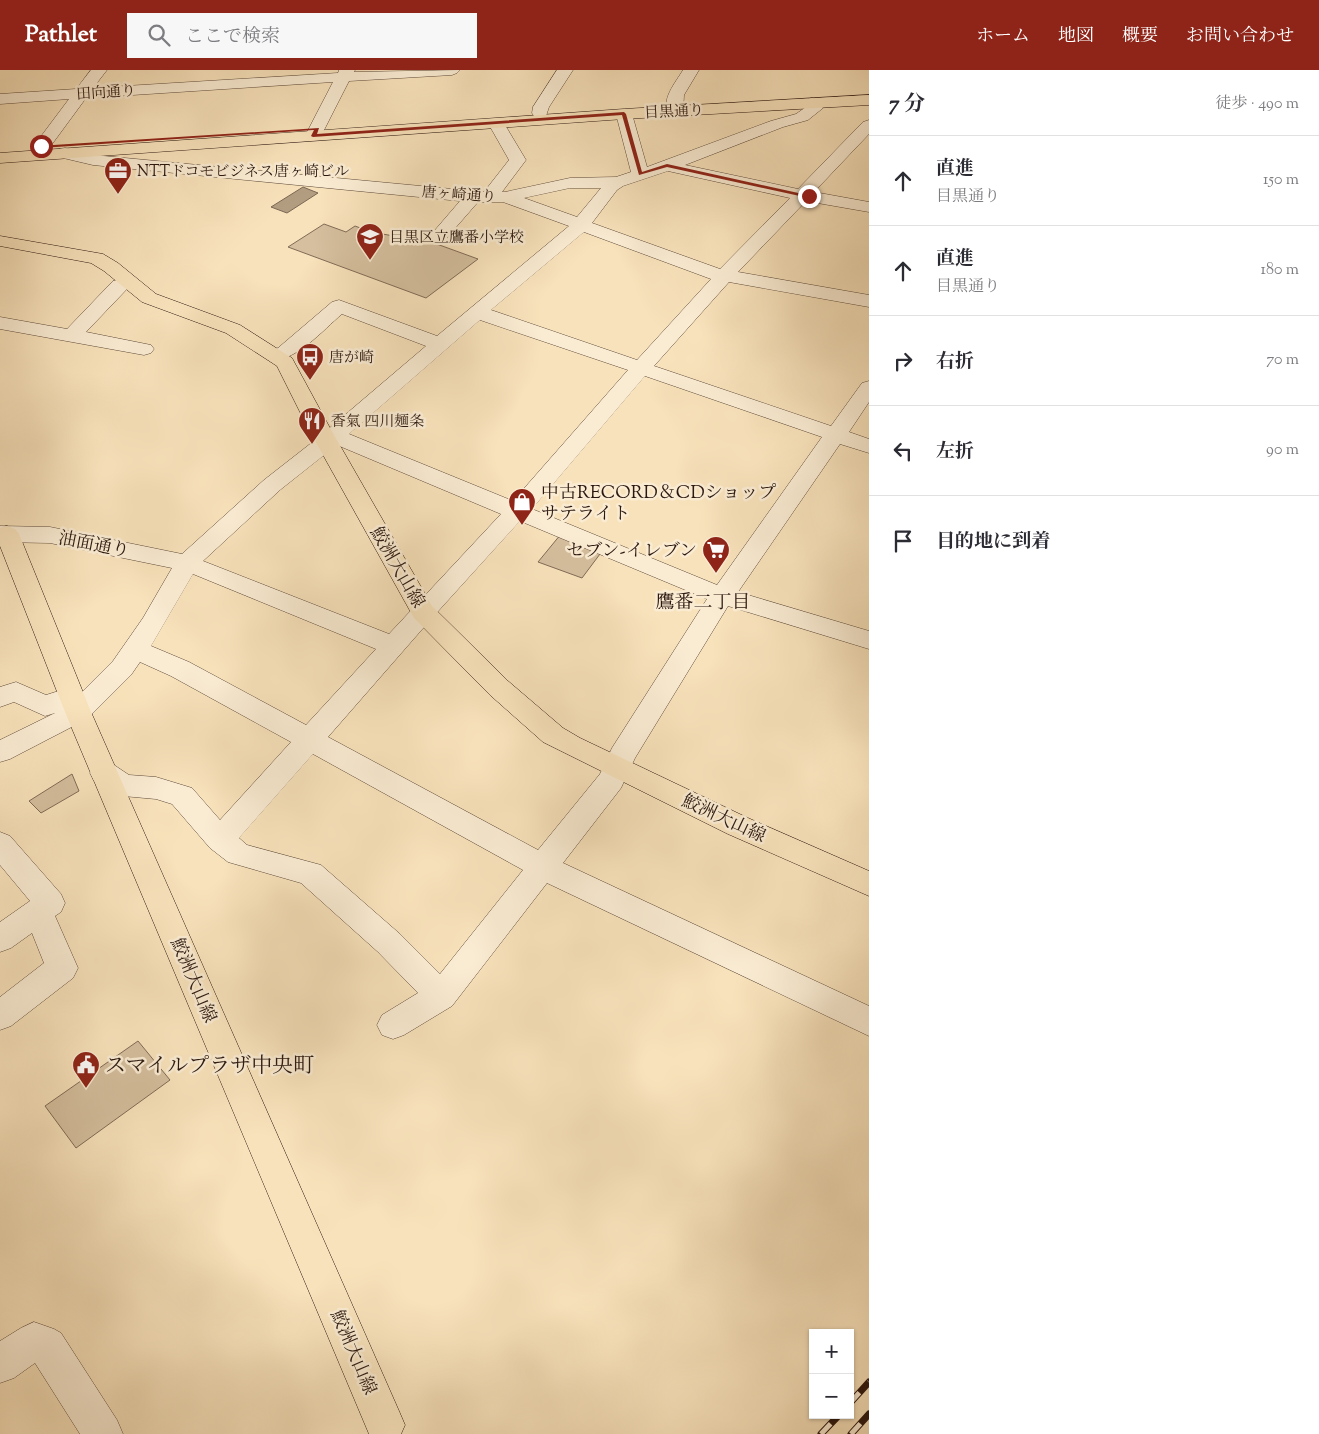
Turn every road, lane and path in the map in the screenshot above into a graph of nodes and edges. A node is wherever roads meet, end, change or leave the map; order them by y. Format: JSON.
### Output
{"nodes":[{"id":1,"x":99,"y":70,"type":"edge"},
{"id":2,"x":452,"y":70,"type":"edge"},
{"id":3,"x":566,"y":70,"type":"edge"},
{"id":4,"x":691,"y":70,"type":"edge"},
{"id":5,"x":346,"y":74,"type":"edge"},
{"id":6,"x":81,"y":93,"type":"junction"},
{"id":7,"x":869,"y":93,"type":"edge"},
{"id":8,"x":0,"y":99,"type":"edge"},
{"id":9,"x":869,"y":100,"type":"edge"},
{"id":10,"x":812,"y":103,"type":"junction"},
{"id":11,"x":674,"y":108,"type":"junction"},
{"id":12,"x":540,"y":113,"type":"junction"},
{"id":13,"x":624,"y":114,"type":"junction"},
{"id":14,"x":496,"y":123,"type":"junction"},
{"id":15,"x":869,"y":126,"type":"edge"},
{"id":16,"x":316,"y":132,"type":"junction"},
{"id":17,"x":41,"y":146,"type":"junction"},
{"id":18,"x":0,"y":150,"type":"edge"},
{"id":19,"x":65,"y":153,"type":"junction"},
{"id":20,"x":0,"y":158,"type":"edge"},
{"id":21,"x":667,"y":166,"type":"junction"},
{"id":22,"x":640,"y":174,"type":"junction"},
{"id":23,"x":617,"y":182,"type":"junction"},
{"id":24,"x":802,"y":195,"type":"junction"},
{"id":25,"x":489,"y":197,"type":"junction"},
{"id":26,"x":869,"y":207,"type":"edge"},
{"id":27,"x":580,"y":226,"type":"junction"},
{"id":28,"x":438,"y":237,"type":"dead end"},
{"id":29,"x":0,"y":241,"type":"edge"},
{"id":30,"x":724,"y":276,"type":"junction"},
{"id":31,"x":129,"y":283,"type":"junction"},
{"id":32,"x":869,"y":301,"type":"edge"},
{"id":33,"x":477,"y":312,"type":"junction"},
{"id":34,"x":0,"y":323,"type":"edge"},
{"id":35,"x":72,"y":335,"type":"junction"},
{"id":36,"x":440,"y":344,"type":"junction"},
{"id":37,"x":144,"y":349,"type":"dead end"},
{"id":38,"x":276,"y":355,"type":"junction"},
{"id":39,"x":641,"y":368,"type":"junction"},
{"id":40,"x":869,"y":387,"type":"edge"},
{"id":41,"x":835,"y":434,"type":"junction"},
{"id":42,"x":330,"y":439,"type":"junction"},
{"id":43,"x":869,"y":446,"type":"edge"},
{"id":44,"x":517,"y":511,"type":"junction"},
{"id":45,"x":3,"y":534,"type":"edge"},
{"id":46,"x":187,"y":563,"type":"junction"},
{"id":47,"x":722,"y":596,"type":"junction"},
{"id":48,"x":423,"y":612,"type":"junction"},
{"id":49,"x":869,"y":640,"type":"edge"},
{"id":50,"x":394,"y":646,"type":"junction"},
{"id":51,"x":134,"y":649,"type":"junction"},
{"id":52,"x":0,"y":697,"type":"edge"},
{"id":53,"x":75,"y":713,"type":"junction"},
{"id":54,"x":309,"y":741,"type":"junction"},
{"id":55,"x":0,"y":752,"type":"edge"},
{"id":56,"x":616,"y":767,"type":"junction"},
{"id":57,"x":104,"y":773,"type":"junction"},
{"id":58,"x":220,"y":840,"type":"junction"},
{"id":59,"x":0,"y":844,"type":"edge"},
{"id":60,"x":543,"y":867,"type":"junction"},
{"id":61,"x":869,"y":884,"type":"edge"},
{"id":62,"x":38,"y":912,"type":"junction"},
{"id":63,"x":0,"y":939,"type":"edge"},
{"id":64,"x":441,"y":996,"type":"junction"},
{"id":65,"x":0,"y":1016,"type":"edge"},
{"id":66,"x":869,"y":1022,"type":"edge"},
{"id":67,"x":394,"y":1025,"type":"dead end"},
{"id":68,"x":0,"y":1364,"type":"edge"},
{"id":69,"x":385,"y":1425,"type":"dead end"},
{"id":70,"x":103,"y":1434,"type":"edge"}],
"edges":[{"from":1,"to":6,"type":"street"},
{"from":2,"to":5,"type":"street","name":"田向通り"},
{"from":3,"to":12,"type":"street"},
{"from":4,"to":11,"type":"street"},
{"from":5,"to":6,"type":"street","name":"田向通り"},
{"from":5,"to":16,"type":"street"},
{"from":6,"to":8,"type":"street","name":"田向通り"},
{"from":6,"to":17,"type":"street"},
{"from":7,"to":11,"type":"main road","name":"目黒通り"},
{"from":9,"to":10,"type":"main road","name":"目黒通り"},
{"from":10,"to":11,"type":"main road","name":"目黒通り"},
{"from":10,"to":21,"type":"street"},
{"from":11,"to":12,"type":"main road","name":"目黒通り"},
{"from":11,"to":13,"type":"main road","name":"目黒通り"},
{"from":12,"to":16,"type":"main road","name":"目黒通り"},
{"from":13,"to":14,"type":"main road","name":"目黒通り"},
{"from":13,"to":22,"type":"street"},
{"from":14,"to":16,"type":"main road","name":"目黒通り"},
{"from":14,"to":25,"type":"street"},
{"from":15,"to":24,"type":"street"},
{"from":16,"to":17,"type":"main road","name":"目黒通り"},
{"from":16,"to":19,"type":"main road","name":"目黒通り"},
{"from":17,"to":18,"type":"main road","name":"目黒通り"},
{"from":19,"to":20,"type":"main road","name":"目黒通り"},
{"from":19,"to":25,"type":"street","name":"唐ヶ崎通り"},
{"from":21,"to":22,"type":"street"},
{"from":21,"to":24,"type":"street"},
{"from":22,"to":23,"type":"street"},
{"from":23,"to":25,"type":"street"},
{"from":23,"to":27,"type":"street"},
{"from":24,"to":26,"type":"street"},
{"from":24,"to":30,"type":"street"},
{"from":25,"to":27,"type":"street","name":"唐ヶ崎通り"},
{"from":25,"to":28,"type":"street"},
{"from":27,"to":30,"type":"street","name":"唐ヶ崎通り"},
{"from":27,"to":33,"type":"street"},
{"from":29,"to":31,"type":"main road","name":"鮫洲大山線"},
{"from":30,"to":32,"type":"street","name":"唐ヶ崎通り"},
{"from":30,"to":39,"type":"street"},
{"from":31,"to":35,"type":"street"},
{"from":31,"to":38,"type":"main road","name":"鮫洲大山線"},
{"from":33,"to":36,"type":"street"},
{"from":33,"to":39,"type":"street"},
{"from":34,"to":35,"type":"street"},
{"from":35,"to":37,"type":"street"},
{"from":36,"to":38,"type":"street"},
{"from":36,"to":42,"type":"street"},
{"from":38,"to":42,"type":"main road","name":"鮫洲大山線"},
{"from":39,"to":41,"type":"street"},
{"from":39,"to":44,"type":"street"},
{"from":40,"to":41,"type":"street"},
{"from":41,"to":43,"type":"street"},
{"from":41,"to":47,"type":"street"},
{"from":42,"to":44,"type":"street"},
{"from":42,"to":46,"type":"street"},
{"from":42,"to":48,"type":"main road","name":"鮫洲大山線"},
{"from":44,"to":47,"type":"street"},
{"from":44,"to":48,"type":"street"},
{"from":45,"to":46,"type":"street","name":"油面通り"},
{"from":45,"to":53,"type":"main road","name":"鮫洲大山線"},
{"from":46,"to":50,"type":"street","name":"油面通り"},
{"from":46,"to":51,"type":"street"},
{"from":47,"to":49,"type":"street"},
{"from":47,"to":56,"type":"street"},
{"from":48,"to":50,"type":"street"},
{"from":48,"to":56,"type":"main road","name":"鮫洲大山線"},
{"from":50,"to":54,"type":"street"},
{"from":51,"to":53,"type":"street"},
{"from":51,"to":54,"type":"street"},
{"from":52,"to":53,"type":"street"},
{"from":53,"to":55,"type":"street"},
{"from":53,"to":57,"type":"main road","name":"鮫洲大山線"},
{"from":54,"to":58,"type":"street"},
{"from":54,"to":60,"type":"street"},
{"from":56,"to":60,"type":"street"},
{"from":56,"to":61,"type":"main road","name":"鮫洲大山線"},
{"from":57,"to":58,"type":"street"},
{"from":57,"to":69,"type":"main road","name":"鮫洲大山線"},
{"from":58,"to":64,"type":"street"},
{"from":59,"to":62,"type":"street"},
{"from":60,"to":64,"type":"street"},
{"from":60,"to":66,"type":"street"},
{"from":62,"to":63,"type":"street"},
{"from":62,"to":65,"type":"street"},
{"from":64,"to":67,"type":"street"},
{"from":68,"to":70,"type":"street"}]}
